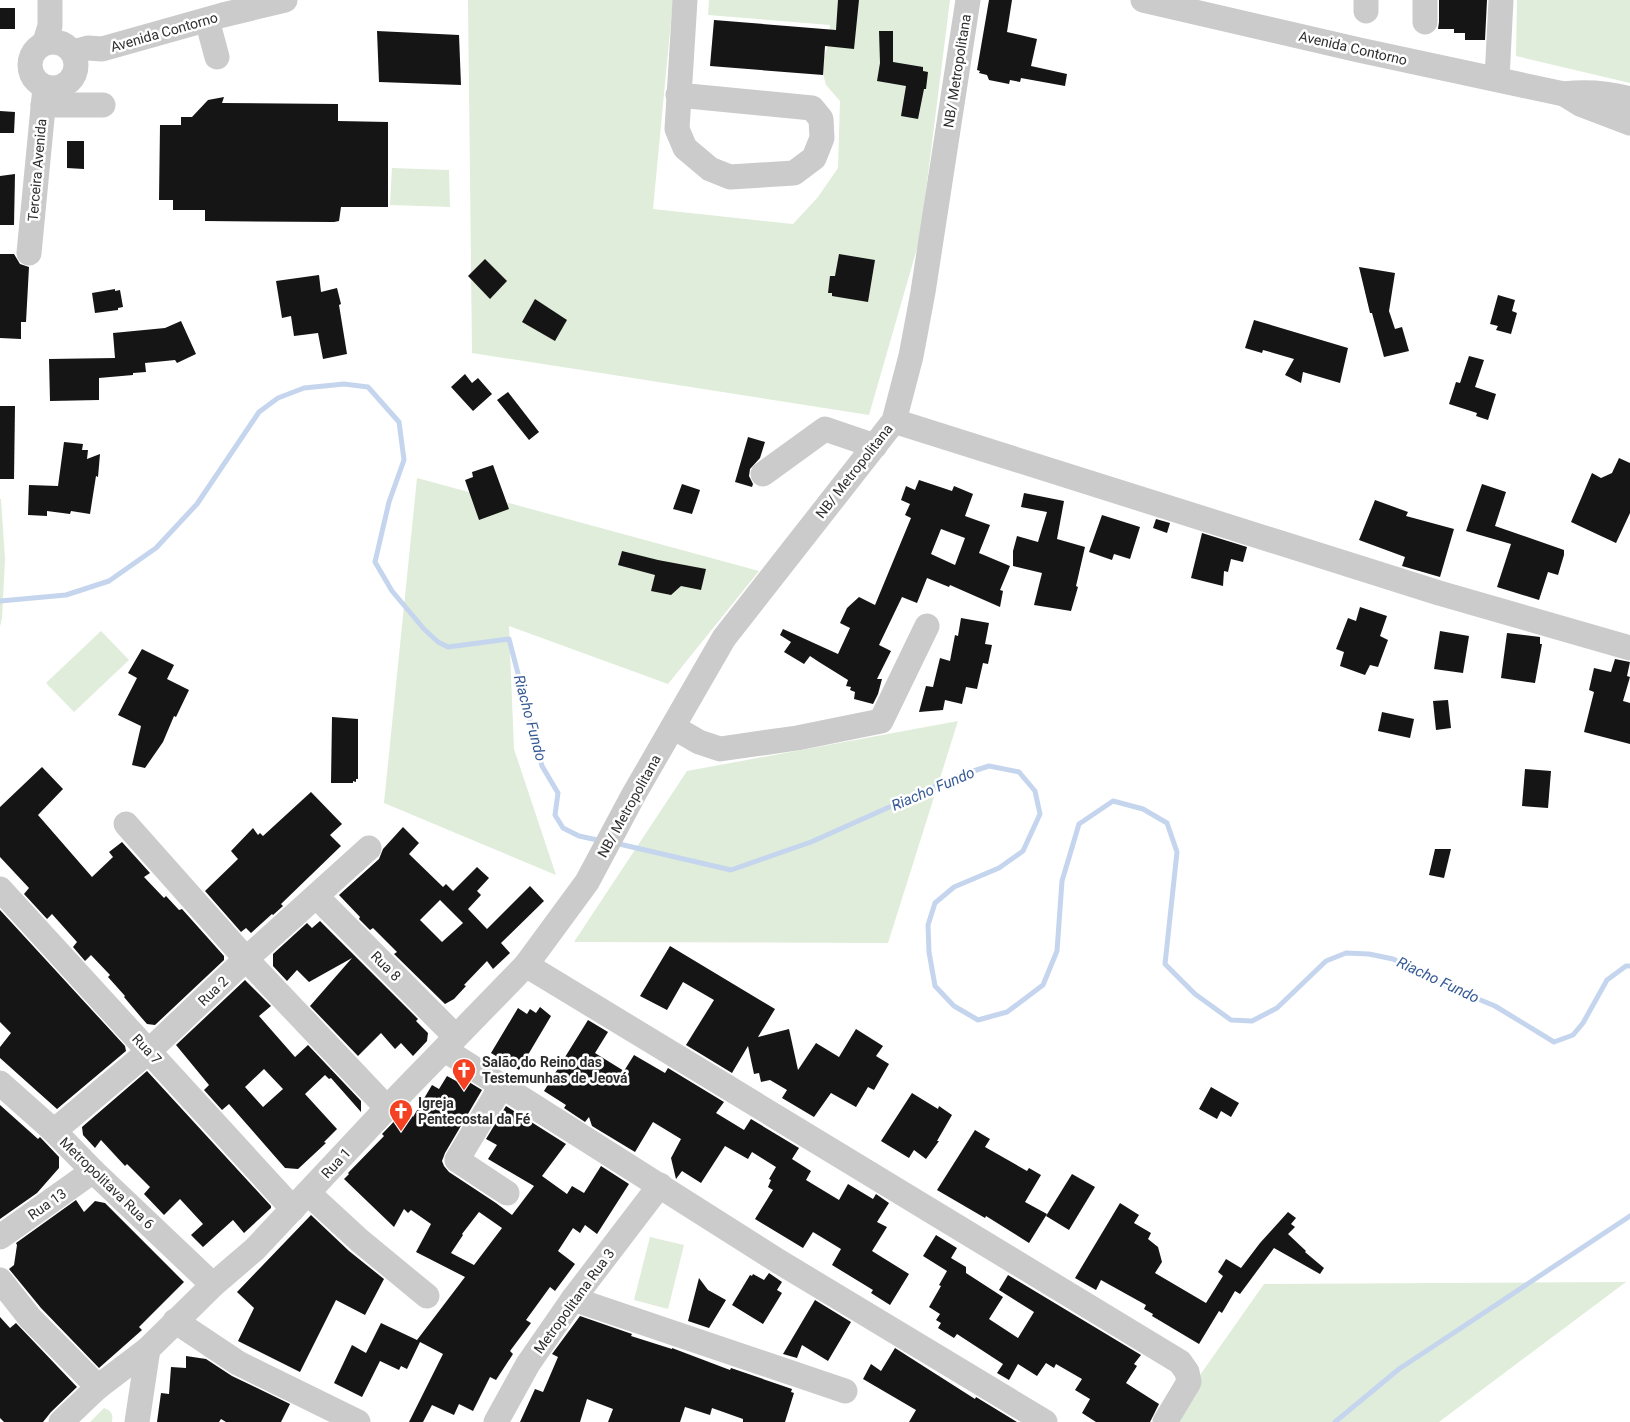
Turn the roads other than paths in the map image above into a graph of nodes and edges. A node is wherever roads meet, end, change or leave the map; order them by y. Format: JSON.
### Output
{"nodes":[{"id":1,"x":50,"y":0,"type":"edge"},
{"id":2,"x":285,"y":0,"type":"edge"},
{"id":3,"x":685,"y":0,"type":"edge"},
{"id":4,"x":968,"y":0,"type":"edge"},
{"id":5,"x":1143,"y":0,"type":"edge"},
{"id":6,"x":1501,"y":0,"type":"edge"},
{"id":7,"x":207,"y":20,"type":"junction"},
{"id":8,"x":61,"y":45,"type":"junction"},
{"id":9,"x":217,"y":57,"type":"dead end"},
{"id":10,"x":1497,"y":79,"type":"junction"},
{"id":11,"x":1564,"y":94,"type":"junction"},
{"id":12,"x":678,"y":95,"type":"junction"},
{"id":13,"x":44,"y":96,"type":"junction"},
{"id":14,"x":1630,"y":101,"type":"edge"},
{"id":15,"x":103,"y":105,"type":"dead end"},
{"id":16,"x":1630,"y":122,"type":"edge"},
{"id":17,"x":29,"y":253,"type":"dead end"},
{"id":18,"x":894,"y":421,"type":"junction"},
{"id":19,"x":874,"y":446,"type":"junction"},
{"id":20,"x":763,"y":474,"type":"dead end"},
{"id":21,"x":927,"y":626,"type":"dead end"},
{"id":22,"x":1630,"y":648,"type":"edge"},
{"id":23,"x":673,"y":727,"type":"junction"},
{"id":24,"x":126,"y":824,"type":"dead end"},
{"id":25,"x":369,"y":848,"type":"dead end"},
{"id":26,"x":586,"y":882,"type":"joint"},
{"id":27,"x":0,"y":889,"type":"edge"},
{"id":28,"x":316,"y":896,"type":"junction"},
{"id":29,"x":246,"y":959,"type":"junction"},
{"id":30,"x":526,"y":965,"type":"junction"},
{"id":31,"x":451,"y":1043,"type":"junction"},
{"id":32,"x":149,"y":1051,"type":"junction"},
{"id":33,"x":0,"y":1082,"type":"edge"},
{"id":34,"x":502,"y":1085,"type":"junction"},
{"id":35,"x":387,"y":1108,"type":"junction"},
{"id":36,"x":54,"y":1131,"type":"junction"},
{"id":37,"x":93,"y":1171,"type":"junction"},
{"id":38,"x":660,"y":1185,"type":"junction"},
{"id":39,"x":506,"y":1193,"type":"dead end"},
{"id":40,"x":301,"y":1201,"type":"junction"},
{"id":41,"x":0,"y":1237,"type":"edge"},
{"id":42,"x":0,"y":1280,"type":"edge"},
{"id":43,"x":213,"y":1285,"type":"junction"},
{"id":44,"x":427,"y":1296,"type":"dead end"},
{"id":45,"x":573,"y":1299,"type":"junction"},
{"id":46,"x":175,"y":1321,"type":"junction"},
{"id":47,"x":148,"y":1349,"type":"junction"},
{"id":48,"x":98,"y":1387,"type":"junction"},
{"id":49,"x":845,"y":1391,"type":"dead end"},
{"id":50,"x":61,"y":1422,"type":"edge"},
{"id":51,"x":137,"y":1422,"type":"edge"},
{"id":52,"x":358,"y":1422,"type":"edge"},
{"id":53,"x":496,"y":1422,"type":"edge"},
{"id":54,"x":1045,"y":1422,"type":"edge"},
{"id":55,"x":1165,"y":1422,"type":"edge"}],
"edges":[{"from":1,"to":8,"type":"street"},
{"from":2,"to":7,"type":"street","name":"Avenida Contorno"},
{"from":3,"to":12,"type":"street"},
{"from":4,"to":18,"type":"street","name":"NB/ Metropolitana"},
{"from":5,"to":10,"type":"street","name":"Avenida Contorno"},
{"from":6,"to":10,"type":"street"},
{"from":7,"to":8,"type":"street","name":"Avenida Contorno"},
{"from":7,"to":9,"type":"street"},
{"from":8,"to":13,"type":"street"},
{"from":8,"to":13,"type":"street"},
{"from":10,"to":11,"type":"street","name":"Avenida Contorno"},
{"from":11,"to":14,"type":"street","name":"Avenida Contorno"},
{"from":11,"to":16,"type":"street","name":"Avenida Contorno"},
{"from":12,"to":12,"type":"street"},
{"from":13,"to":15,"type":"street"},
{"from":13,"to":17,"type":"street","name":"Terceira Avenida"},
{"from":14,"to":16,"type":"street"},
{"from":18,"to":19,"type":"street","name":"NB/ Metropolitana"},
{"from":18,"to":22,"type":"street"},
{"from":19,"to":20,"type":"street"},
{"from":19,"to":23,"type":"street","name":"NB/ Metropolitana"},
{"from":21,"to":23,"type":"street"},
{"from":23,"to":26,"type":"street","name":"NB/ Metropolitana"},
{"from":24,"to":29,"type":"street"},
{"from":25,"to":28,"type":"street","name":"Rua 2"},
{"from":26,"to":30,"type":"street","name":"Rua 1"},
{"from":27,"to":32,"type":"street","name":"Rua 7"},
{"from":28,"to":29,"type":"street","name":"Rua 2"},
{"from":28,"to":31,"type":"street","name":"Rua 8"},
{"from":29,"to":32,"type":"street","name":"Rua 2"},
{"from":29,"to":35,"type":"street"},
{"from":30,"to":31,"type":"street","name":"Rua 1"},
{"from":30,"to":55,"type":"street"},
{"from":31,"to":34,"type":"street","name":"Rua 8"},
{"from":31,"to":35,"type":"street","name":"Rua 1"},
{"from":32,"to":36,"type":"street","name":"Rua 2"},
{"from":32,"to":40,"type":"street","name":"Rua 7"},
{"from":33,"to":36,"type":"street","name":"Metropolitava Rua 6"},
{"from":34,"to":38,"type":"street","name":"Rua 8"},
{"from":34,"to":39,"type":"street"},
{"from":35,"to":40,"type":"street","name":"Rua 1"},
{"from":36,"to":37,"type":"street","name":"Metropolitava Rua 6"},
{"from":37,"to":41,"type":"street","name":"Rua 13"},
{"from":37,"to":43,"type":"street","name":"Metropolitava Rua 6"},
{"from":38,"to":45,"type":"street","name":"Metropolitana Rua 3"},
{"from":38,"to":54,"type":"street","name":"Rua 8"},
{"from":40,"to":43,"type":"street","name":"Rua 1"},
{"from":40,"to":44,"type":"street","name":"Rua 7"},
{"from":42,"to":48,"type":"street"},
{"from":43,"to":46,"type":"street","name":"Rua 1"},
{"from":45,"to":49,"type":"street"},
{"from":45,"to":53,"type":"street","name":"Metropolitana Rua 3"},
{"from":46,"to":47,"type":"street","name":"Rua 1"},
{"from":46,"to":52,"type":"street"},
{"from":47,"to":48,"type":"street","name":"Rua 1"},
{"from":47,"to":51,"type":"street"},
{"from":48,"to":50,"type":"street","name":"Rua 1"}]}
